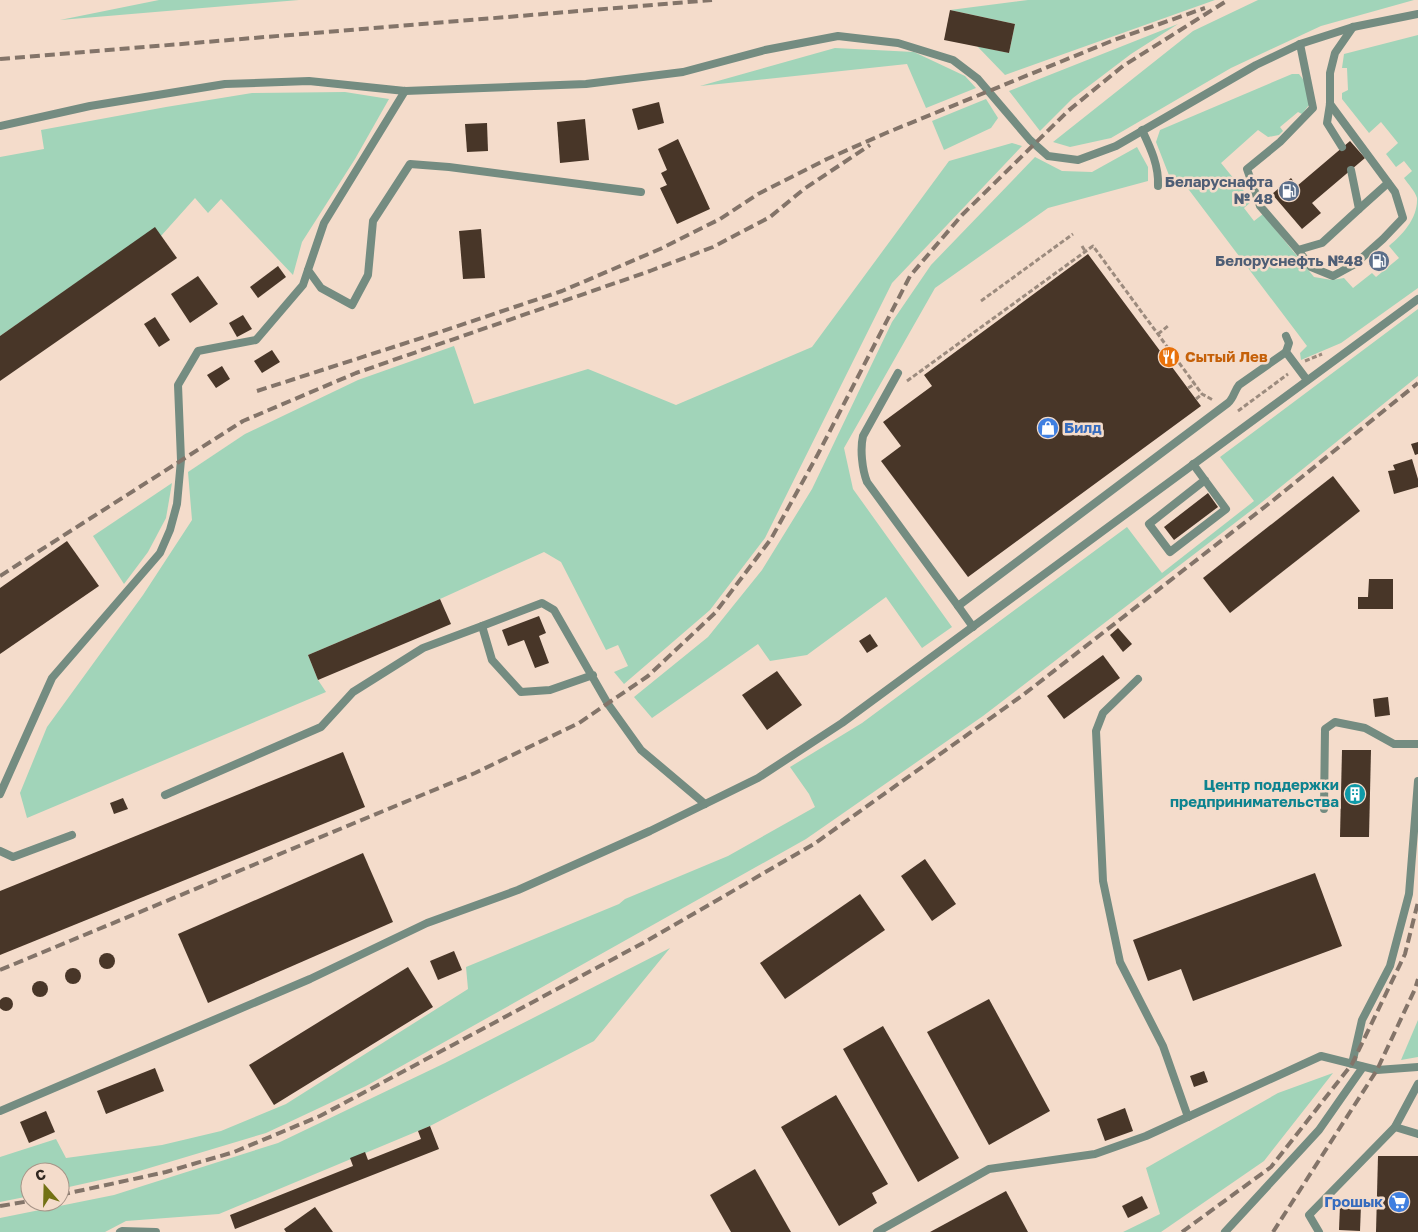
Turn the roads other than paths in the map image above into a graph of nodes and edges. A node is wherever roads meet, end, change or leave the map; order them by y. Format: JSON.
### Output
{"nodes":[{"id":1,"x":1418,"y":14,"type":"edge"},
{"id":2,"x":1354,"y":27,"type":"junction"},
{"id":3,"x":1300,"y":44,"type":"junction"},
{"id":4,"x":405,"y":91,"type":"junction"},
{"id":5,"x":1330,"y":104,"type":"junction"},
{"id":6,"x":0,"y":126,"type":"edge"},
{"id":7,"x":1142,"y":130,"type":"junction"},
{"id":8,"x":1342,"y":147,"type":"dead end"},
{"id":9,"x":1351,"y":170,"type":"dead end"},
{"id":10,"x":1388,"y":183,"type":"junction"},
{"id":11,"x":1158,"y":186,"type":"dead end"},
{"id":12,"x":641,"y":192,"type":"dead end"},
{"id":13,"x":1359,"y":209,"type":"junction"},
{"id":14,"x":1298,"y":250,"type":"junction"},
{"id":15,"x":308,"y":270,"type":"junction"},
{"id":16,"x":1418,"y":299,"type":"edge"},
{"id":17,"x":1286,"y":336,"type":"dead end"},
{"id":18,"x":1286,"y":352,"type":"junction"},
{"id":19,"x":898,"y":374,"type":"dead end"},
{"id":20,"x":1307,"y":380,"type":"junction"},
{"id":21,"x":1193,"y":464,"type":"junction"},
{"id":22,"x":1205,"y":480,"type":"junction"},
{"id":23,"x":958,"y":606,"type":"junction"},
{"id":24,"x":482,"y":626,"type":"junction"},
{"id":25,"x":972,"y":627,"type":"junction"},
{"id":26,"x":593,"y":674,"type":"junction"},
{"id":27,"x":1138,"y":679,"type":"dead end"},
{"id":28,"x":1418,"y":744,"type":"edge"},
{"id":29,"x":1418,"y":781,"type":"edge"},
{"id":30,"x":0,"y":794,"type":"edge"},
{"id":31,"x":165,"y":795,"type":"dead end"},
{"id":32,"x":705,"y":804,"type":"junction"},
{"id":33,"x":1324,"y":809,"type":"dead end"},
{"id":34,"x":72,"y":835,"type":"dead end"},
{"id":35,"x":0,"y":851,"type":"edge"},
{"id":36,"x":1352,"y":1064,"type":"junction"},
{"id":37,"x":1363,"y":1067,"type":"junction"},
{"id":38,"x":1418,"y":1068,"type":"edge"},
{"id":39,"x":1418,"y":1084,"type":"edge"},
{"id":40,"x":0,"y":1111,"type":"edge"},
{"id":41,"x":1188,"y":1117,"type":"junction"},
{"id":42,"x":1395,"y":1127,"type":"junction"},
{"id":43,"x":1418,"y":1134,"type":"edge"},
{"id":44,"x":120,"y":1232,"type":"edge"},
{"id":45,"x":156,"y":1232,"type":"edge"},
{"id":46,"x":877,"y":1232,"type":"edge"},
{"id":47,"x":1225,"y":1232,"type":"edge"},
{"id":48,"x":1319,"y":1232,"type":"edge"}],
"edges":[{"from":1,"to":2,"type":"lane"},
{"from":2,"to":3,"type":"lane"},
{"from":2,"to":5,"type":"lane"},
{"from":3,"to":7,"type":"lane"},
{"from":3,"to":14,"type":"lane"},
{"from":4,"to":6,"type":"lane"},
{"from":4,"to":7,"type":"lane"},
{"from":4,"to":15,"type":"lane"},
{"from":5,"to":8,"type":"lane"},
{"from":5,"to":10,"type":"lane"},
{"from":7,"to":11,"type":"lane"},
{"from":9,"to":13,"type":"lane"},
{"from":10,"to":13,"type":"lane"},
{"from":10,"to":14,"type":"lane"},
{"from":12,"to":15,"type":"lane"},
{"from":13,"to":14,"type":"lane"},
{"from":15,"to":30,"type":"lane"},
{"from":16,"to":20,"type":"lane"},
{"from":17,"to":18,"type":"lane"},
{"from":18,"to":20,"type":"lane"},
{"from":18,"to":23,"type":"lane"},
{"from":19,"to":23,"type":"lane"},
{"from":20,"to":21,"type":"lane"},
{"from":21,"to":22,"type":"lane"},
{"from":21,"to":25,"type":"lane"},
{"from":22,"to":22,"type":"lane"},
{"from":23,"to":25,"type":"lane"},
{"from":24,"to":26,"type":"lane"},
{"from":24,"to":26,"type":"lane"},
{"from":24,"to":31,"type":"lane"},
{"from":25,"to":32,"type":"lane"},
{"from":26,"to":32,"type":"lane"},
{"from":27,"to":41,"type":"lane"},
{"from":28,"to":33,"type":"lane"},
{"from":29,"to":36,"type":"lane"},
{"from":32,"to":40,"type":"lane"},
{"from":34,"to":35,"type":"lane"},
{"from":36,"to":37,"type":"lane"},
{"from":36,"to":41,"type":"lane"},
{"from":37,"to":38,"type":"lane"},
{"from":37,"to":47,"type":"lane"},
{"from":39,"to":42,"type":"lane"},
{"from":41,"to":46,"type":"lane"},
{"from":42,"to":43,"type":"lane"},
{"from":42,"to":48,"type":"lane"},
{"from":44,"to":45,"type":"lane"}]}
